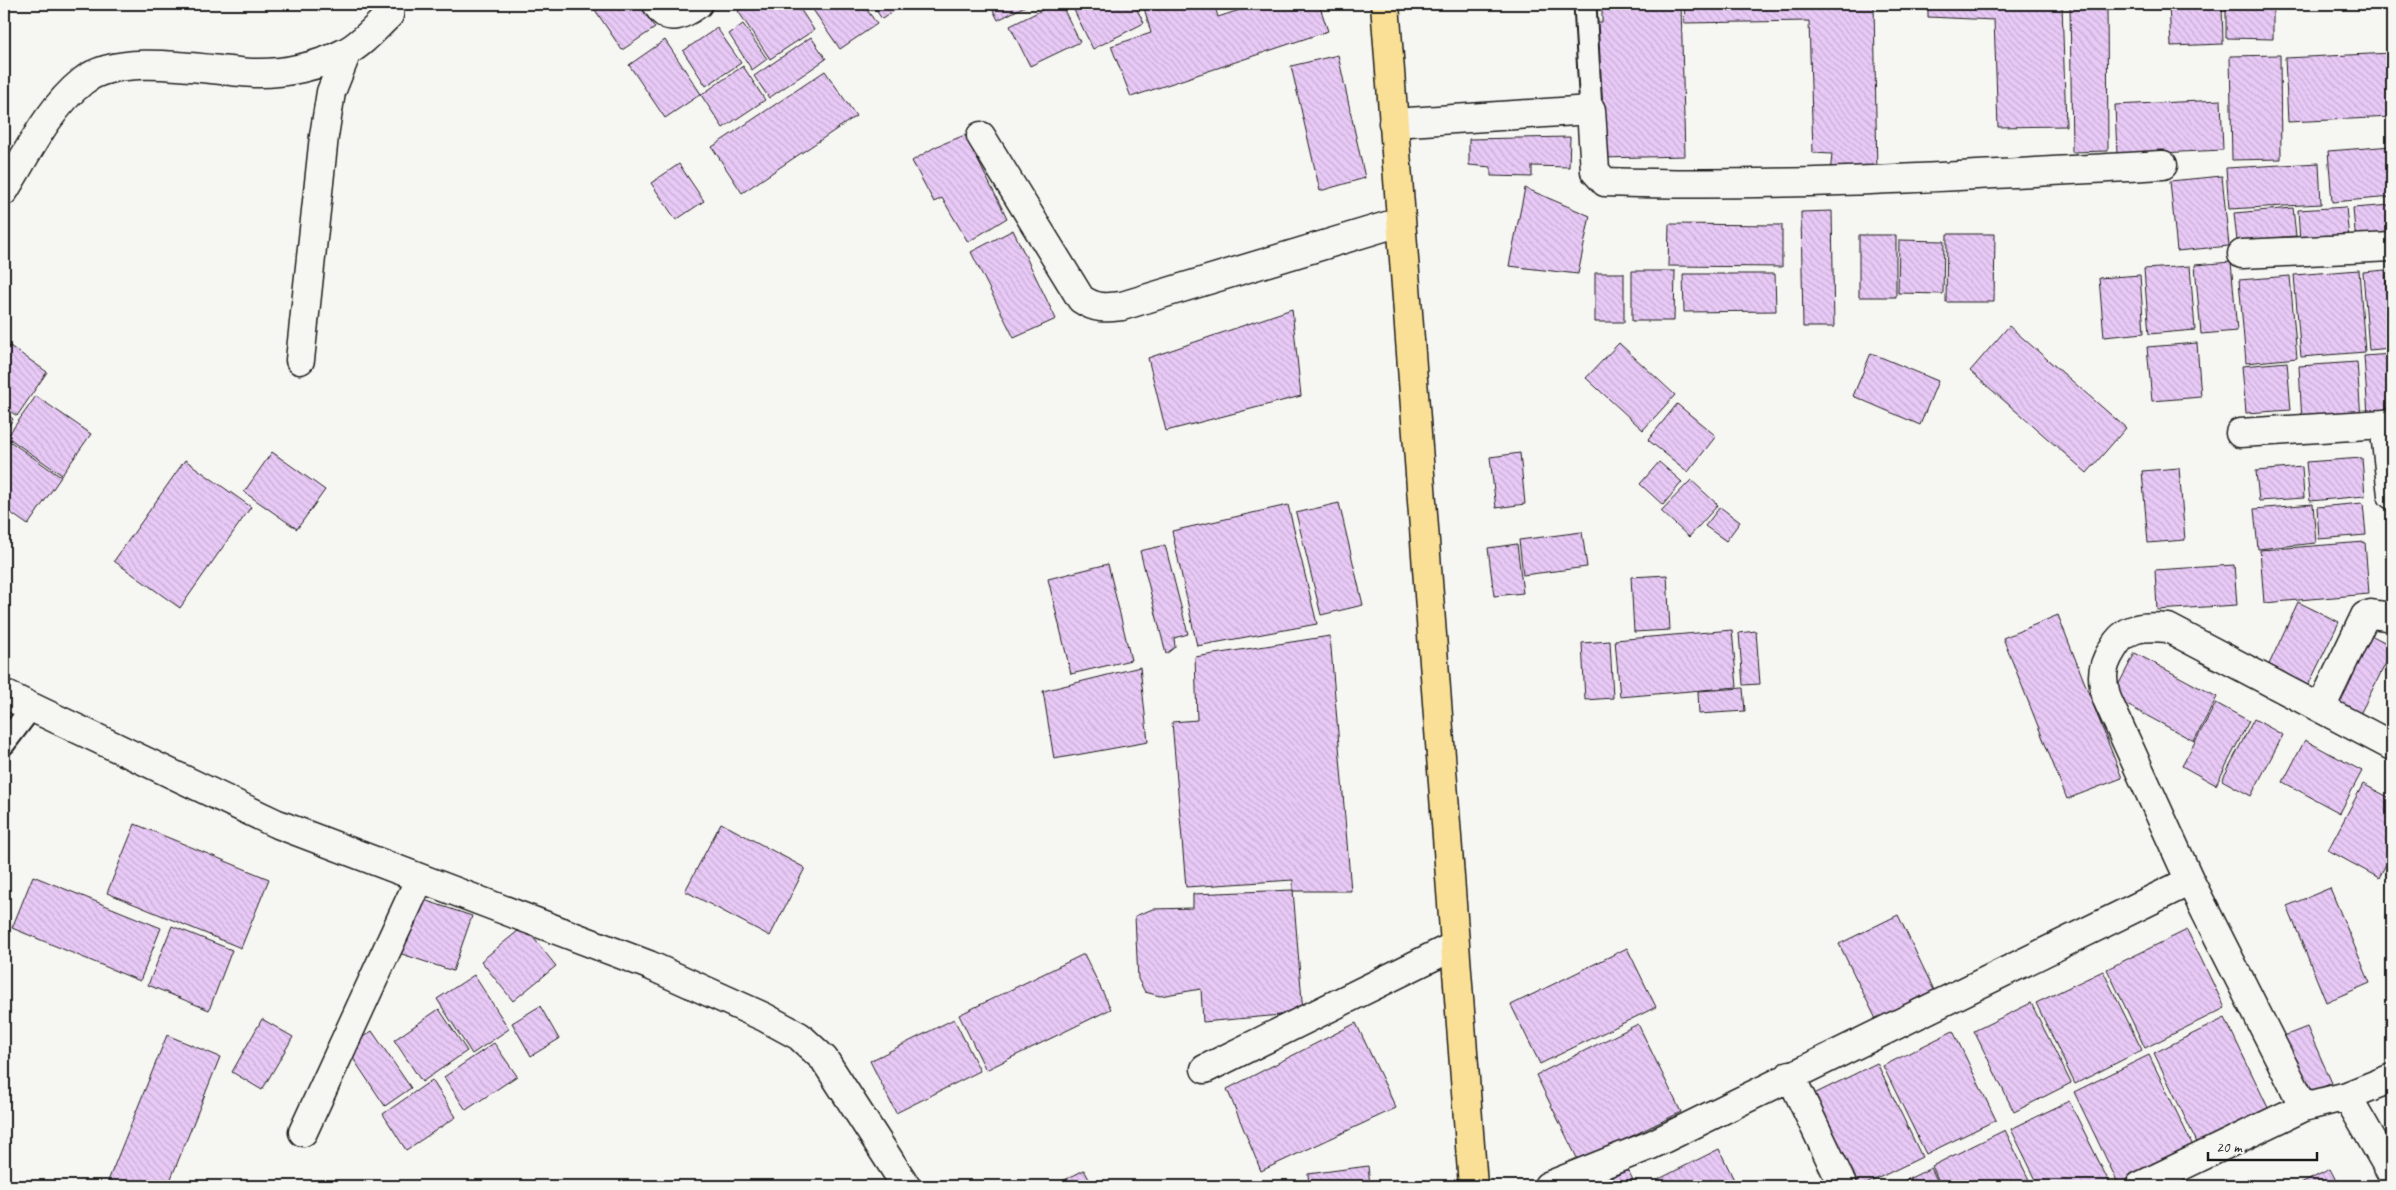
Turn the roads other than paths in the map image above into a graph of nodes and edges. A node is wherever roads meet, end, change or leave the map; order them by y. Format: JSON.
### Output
{"nodes":[{"id":1,"x":390,"y":4,"type":"edge"},
{"id":2,"x":657,"y":4,"type":"edge"},
{"id":3,"x":698,"y":4,"type":"edge"},
{"id":4,"x":1385,"y":4,"type":"edge"},
{"id":5,"x":1585,"y":4,"type":"edge"},
{"id":6,"x":347,"y":52,"type":"junction"},
{"id":7,"x":1592,"y":110,"type":"junction"},
{"id":8,"x":1393,"y":123,"type":"junction"},
{"id":9,"x":981,"y":136,"type":"dead end"},
{"id":10,"x":2164,"y":165,"type":"dead end"},
{"id":11,"x":4,"y":191,"type":"edge"},
{"id":12,"x":1400,"y":222,"type":"junction"},
{"id":13,"x":2392,"y":247,"type":"edge"},
{"id":14,"x":2242,"y":254,"type":"dead end"},
{"id":15,"x":300,"y":360,"type":"dead end"},
{"id":16,"x":2388,"y":424,"type":"edge"},
{"id":17,"x":2240,"y":433,"type":"dead end"},
{"id":18,"x":2392,"y":495,"type":"edge"},
{"id":19,"x":2392,"y":617,"type":"edge"},
{"id":20,"x":4,"y":694,"type":"edge"},
{"id":21,"x":32,"y":707,"type":"junction"},
{"id":22,"x":2321,"y":708,"type":"junction"},
{"id":23,"x":4,"y":744,"type":"edge"},
{"id":24,"x":2392,"y":746,"type":"edge"},
{"id":25,"x":420,"y":878,"type":"junction"},
{"id":26,"x":2190,"y":881,"type":"junction"},
{"id":27,"x":1454,"y":946,"type":"junction"},
{"id":28,"x":1205,"y":1069,"type":"dead end"},
{"id":29,"x":1790,"y":1075,"type":"junction"},
{"id":30,"x":2392,"y":1078,"type":"edge"},
{"id":31,"x":2347,"y":1096,"type":"junction"},
{"id":32,"x":2304,"y":1107,"type":"junction"},
{"id":33,"x":303,"y":1132,"type":"dead end"},
{"id":34,"x":2392,"y":1174,"type":"edge"},
{"id":35,"x":906,"y":1186,"type":"edge"},
{"id":36,"x":1473,"y":1186,"type":"edge"},
{"id":37,"x":1548,"y":1186,"type":"edge"},
{"id":38,"x":1843,"y":1186,"type":"edge"},
{"id":39,"x":2140,"y":1186,"type":"edge"}],
"edges":[{"from":1,"to":6,"type":"street"},
{"from":2,"to":3,"type":"street"},
{"from":4,"to":8,"type":"highway"},
{"from":5,"to":7,"type":"lane"},
{"from":6,"to":11,"type":"street"},
{"from":6,"to":15,"type":"street"},
{"from":7,"to":8,"type":"street"},
{"from":7,"to":10,"type":"street"},
{"from":8,"to":12,"type":"highway"},
{"from":9,"to":12,"type":"street"},
{"from":12,"to":27,"type":"highway"},
{"from":13,"to":14,"type":"street"},
{"from":16,"to":17,"type":"street"},
{"from":16,"to":18,"type":"street"},
{"from":19,"to":22,"type":"street"},
{"from":20,"to":21,"type":"street"},
{"from":21,"to":23,"type":"lane"},
{"from":21,"to":25,"type":"street"},
{"from":22,"to":24,"type":"street"},
{"from":22,"to":26,"type":"street"},
{"from":25,"to":33,"type":"street"},
{"from":25,"to":35,"type":"street"},
{"from":26,"to":29,"type":"street"},
{"from":26,"to":32,"type":"street"},
{"from":27,"to":28,"type":"street"},
{"from":27,"to":36,"type":"highway"},
{"from":29,"to":37,"type":"street"},
{"from":29,"to":38,"type":"street"},
{"from":30,"to":31,"type":"street"},
{"from":31,"to":32,"type":"street"},
{"from":31,"to":34,"type":"street"},
{"from":32,"to":39,"type":"street"}]}
